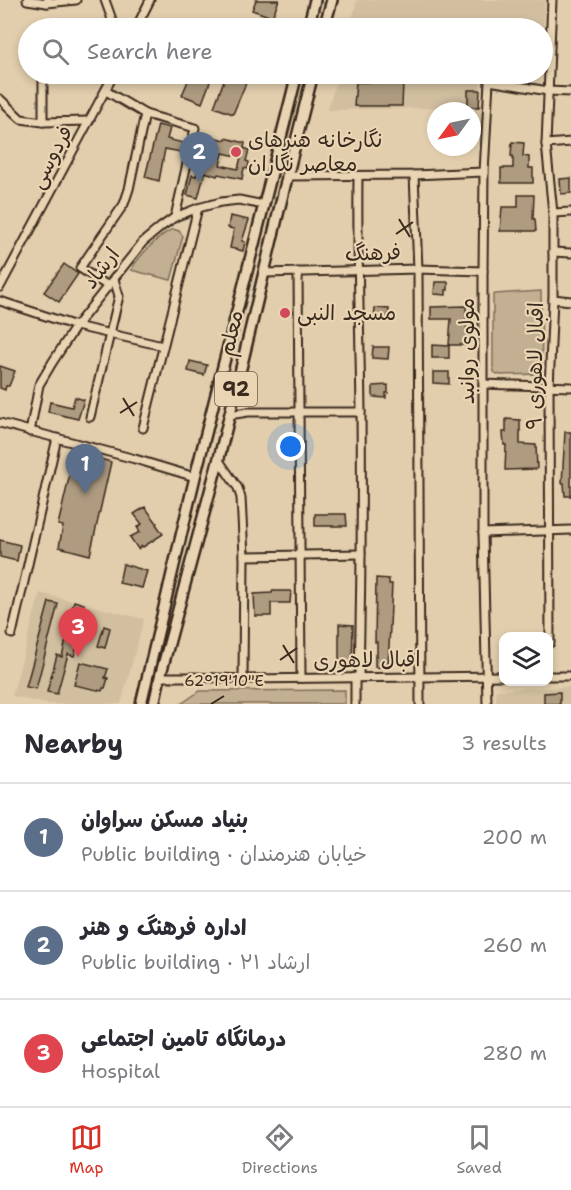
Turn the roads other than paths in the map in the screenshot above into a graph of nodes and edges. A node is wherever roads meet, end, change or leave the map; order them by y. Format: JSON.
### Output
{"nodes":[{"id":1,"x":27,"y":0,"type":"edge"},
{"id":2,"x":76,"y":0,"type":"edge"},
{"id":3,"x":105,"y":0,"type":"edge"},
{"id":4,"x":150,"y":0,"type":"edge"},
{"id":5,"x":315,"y":0,"type":"edge"},
{"id":6,"x":332,"y":0,"type":"edge"},
{"id":7,"x":552,"y":0,"type":"edge"},
{"id":8,"x":48,"y":1,"type":"edge"},
{"id":9,"x":111,"y":18,"type":"edge"},
{"id":10,"x":141,"y":18,"type":"edge"},
{"id":11,"x":310,"y":18,"type":"edge"},
{"id":12,"x":327,"y":18,"type":"edge"},
{"id":13,"x":551,"y":18,"type":"edge"},
{"id":14,"x":43,"y":84,"type":"edge"},
{"id":15,"x":109,"y":84,"type":"edge"},
{"id":16,"x":294,"y":84,"type":"edge"},
{"id":17,"x":310,"y":84,"type":"edge"},
{"id":18,"x":490,"y":84,"type":"edge"},
{"id":19,"x":519,"y":84,"type":"edge"},
{"id":20,"x":548,"y":84,"type":"edge"},
{"id":21,"x":105,"y":91,"type":"junction"},
{"id":22,"x":548,"y":91,"type":"junction"},
{"id":23,"x":571,"y":92,"type":"edge"},
{"id":24,"x":0,"y":99,"type":"edge"},
{"id":25,"x":145,"y":114,"type":"junction"},
{"id":26,"x":89,"y":121,"type":"junction"},
{"id":27,"x":43,"y":122,"type":"junction"},
{"id":28,"x":571,"y":142,"type":"edge"},
{"id":29,"x":546,"y":144,"type":"junction"},
{"id":30,"x":484,"y":172,"type":"junction"},
{"id":31,"x":414,"y":175,"type":"junction"},
{"id":32,"x":286,"y":176,"type":"junction"},
{"id":33,"x":358,"y":176,"type":"junction"},
{"id":34,"x":264,"y":205,"type":"junction"},
{"id":35,"x":198,"y":208,"type":"junction"},
{"id":36,"x":571,"y":212,"type":"edge"},
{"id":37,"x":553,"y":213,"type":"junction"},
{"id":38,"x":175,"y":217,"type":"junction"},
{"id":39,"x":553,"y":252,"type":"junction"},
{"id":40,"x":571,"y":253,"type":"edge"},
{"id":41,"x":248,"y":268,"type":"junction"},
{"id":42,"x":418,"y":269,"type":"junction"},
{"id":43,"x":357,"y":270,"type":"junction"},
{"id":44,"x":483,"y":271,"type":"junction"},
{"id":45,"x":298,"y":272,"type":"junction"},
{"id":46,"x":264,"y":273,"type":"junction"},
{"id":47,"x":114,"y":279,"type":"junction"},
{"id":48,"x":108,"y":286,"type":"junction"},
{"id":49,"x":0,"y":287,"type":"edge"},
{"id":50,"x":553,"y":299,"type":"junction"},
{"id":51,"x":0,"y":301,"type":"edge"},
{"id":52,"x":571,"y":301,"type":"edge"},
{"id":53,"x":76,"y":326,"type":"junction"},
{"id":54,"x":110,"y":334,"type":"junction"},
{"id":55,"x":163,"y":346,"type":"junction"},
{"id":56,"x":483,"y":384,"type":"junction"},
{"id":57,"x":549,"y":387,"type":"junction"},
{"id":58,"x":571,"y":387,"type":"edge"},
{"id":59,"x":361,"y":412,"type":"junction"},
{"id":60,"x":299,"y":413,"type":"junction"},
{"id":61,"x":229,"y":416,"type":"junction"},
{"id":62,"x":90,"y":417,"type":"dead end"},
{"id":63,"x":0,"y":423,"type":"edge"},
{"id":64,"x":143,"y":428,"type":"dead end"},
{"id":65,"x":30,"y":432,"type":"junction"},
{"id":66,"x":57,"y":438,"type":"junction"},
{"id":67,"x":218,"y":459,"type":"junction"},
{"id":68,"x":195,"y":477,"type":"junction"},
{"id":69,"x":550,"y":530,"type":"junction"},
{"id":70,"x":571,"y":530,"type":"edge"},
{"id":71,"x":483,"y":533,"type":"junction"},
{"id":72,"x":361,"y":554,"type":"junction"},
{"id":73,"x":301,"y":555,"type":"junction"},
{"id":74,"x":244,"y":556,"type":"junction"},
{"id":75,"x":550,"y":632,"type":"edge"},
{"id":76,"x":12,"y":634,"type":"dead end"},
{"id":77,"x":420,"y":676,"type":"junction"},
{"id":78,"x":486,"y":676,"type":"junction"},
{"id":79,"x":499,"y":676,"type":"edge"},
{"id":80,"x":553,"y":676,"type":"edge"},
{"id":81,"x":571,"y":676,"type":"edge"},
{"id":82,"x":160,"y":677,"type":"junction"},
{"id":83,"x":357,"y":677,"type":"junction"},
{"id":84,"x":301,"y":678,"type":"junction"},
{"id":85,"x":243,"y":679,"type":"junction"},
{"id":86,"x":141,"y":704,"type":"edge"},
{"id":87,"x":154,"y":704,"type":"edge"},
{"id":88,"x":356,"y":704,"type":"edge"},
{"id":89,"x":420,"y":704,"type":"edge"},
{"id":90,"x":487,"y":704,"type":"edge"}],
"edges":[{"from":1,"to":8,"type":"street"},
{"from":2,"to":8,"type":"street"},
{"from":3,"to":9,"type":"street"},
{"from":4,"to":10,"type":"street"},
{"from":5,"to":11,"type":"main road"},
{"from":6,"to":12,"type":"main road"},
{"from":7,"to":13,"type":"street","name":"اقبال لاهوری ۹"},
{"from":14,"to":27,"type":"street"},
{"from":15,"to":21,"type":"street","name":"فردوسی"},
{"from":16,"to":34,"type":"main road","name":"معلم","number":"92"},
{"from":17,"to":32,"type":"main road","name":"معلم","number":"92"},
{"from":18,"to":30,"type":"street","name":"مولوی روانبد"},
{"from":19,"to":22,"type":"street","name":"مولوی روانبد"},
{"from":20,"to":22,"type":"street","name":"اقبال لاهوری ۹"},
{"from":21,"to":25,"type":"street"},
{"from":21,"to":26,"type":"street","name":"فردوسی"},
{"from":22,"to":23,"type":"street","name":"مولوی روانبد"},
{"from":22,"to":29,"type":"street","name":"اقبال لاهوری ۹"},
{"from":24,"to":27,"type":"street"},
{"from":25,"to":38,"type":"street"},
{"from":25,"to":48,"type":"street"},
{"from":26,"to":27,"type":"street"},
{"from":26,"to":49,"type":"street","name":"فردوسی"},
{"from":28,"to":29,"type":"street"},
{"from":29,"to":37,"type":"street","name":"اقبال لاهوری ۹"},
{"from":30,"to":31,"type":"street"},
{"from":30,"to":44,"type":"street","name":"مولوی روانبد"},
{"from":31,"to":33,"type":"street"},
{"from":31,"to":42,"type":"street"},
{"from":32,"to":33,"type":"street"},
{"from":32,"to":46,"type":"main road","name":"معلم","number":"92"},
{"from":33,"to":43,"type":"street"},
{"from":34,"to":35,"type":"street","name":"ارشاد"},
{"from":34,"to":41,"type":"main road","name":"معلم","number":"92"},
{"from":35,"to":38,"type":"street","name":"ارشاد"},
{"from":35,"to":55,"type":"street"},
{"from":36,"to":37,"type":"street"},
{"from":37,"to":39,"type":"street","name":"اقبال لاهوری ۹"},
{"from":38,"to":47,"type":"street","name":"ارشاد"},
{"from":39,"to":40,"type":"street"},
{"from":39,"to":50,"type":"street","name":"اقبال لاهوری ۹"},
{"from":41,"to":46,"type":"main road"},
{"from":41,"to":68,"type":"main road","name":"معلم","number":"92"},
{"from":42,"to":43,"type":"street","name":"فرهنگ"},
{"from":42,"to":44,"type":"street","name":"فرهنگ"},
{"from":42,"to":77,"type":"street"},
{"from":43,"to":45,"type":"street","name":"فرهنگ"},
{"from":43,"to":59,"type":"street"},
{"from":44,"to":56,"type":"street","name":"مولوی روانبد"},
{"from":45,"to":46,"type":"street","name":"فرهنگ"},
{"from":45,"to":60,"type":"street"},
{"from":46,"to":61,"type":"main road","name":"معلم","number":"92"},
{"from":47,"to":48,"type":"street","name":"ارشاد"},
{"from":47,"to":54,"type":"street"},
{"from":48,"to":53,"type":"street","name":"ارشاد"},
{"from":50,"to":52,"type":"street"},
{"from":50,"to":57,"type":"street","name":"اقبال لاهوری ۹"},
{"from":51,"to":53,"type":"street"},
{"from":53,"to":54,"type":"street"},
{"from":53,"to":65,"type":"street","name":"ارشاد"},
{"from":54,"to":55,"type":"street"},
{"from":54,"to":62,"type":"street"},
{"from":55,"to":64,"type":"street"},
{"from":56,"to":57,"type":"street"},
{"from":56,"to":71,"type":"street","name":"مولوی روانبد"},
{"from":57,"to":58,"type":"street"},
{"from":57,"to":69,"type":"street","name":"اقبال لاهوری ۹"},
{"from":59,"to":60,"type":"street"},
{"from":59,"to":72,"type":"street"},
{"from":60,"to":61,"type":"street"},
{"from":60,"to":73,"type":"street"},
{"from":61,"to":67,"type":"main road","name":"معلم","number":"92"},
{"from":63,"to":65,"type":"street"},
{"from":65,"to":66,"type":"street"},
{"from":66,"to":68,"type":"street"},
{"from":66,"to":76,"type":"street"},
{"from":67,"to":74,"type":"street"},
{"from":67,"to":82,"type":"main road","name":"معلم","number":"92"},
{"from":68,"to":86,"type":"main road","name":"معلم","number":"92"},
{"from":69,"to":70,"type":"street"},
{"from":69,"to":71,"type":"street"},
{"from":69,"to":75,"type":"street","name":"اقبال لاهوری ۹"},
{"from":71,"to":78,"type":"street","name":"مولوی روانبد"},
{"from":72,"to":73,"type":"street"},
{"from":72,"to":83,"type":"street"},
{"from":73,"to":74,"type":"street"},
{"from":73,"to":84,"type":"street"},
{"from":74,"to":85,"type":"street"},
{"from":77,"to":78,"type":"street","name":"اقبال لاهوری"},
{"from":77,"to":83,"type":"street","name":"اقبال لاهوری"},
{"from":77,"to":89,"type":"street"},
{"from":78,"to":79,"type":"street","name":"اقبال لاهوری"},
{"from":78,"to":90,"type":"street","name":"مولوی روانبد"},
{"from":80,"to":81,"type":"street"},
{"from":82,"to":85,"type":"street","name":"اقبال لاهوری"},
{"from":82,"to":87,"type":"main road","name":"معلم","number":"92"},
{"from":83,"to":84,"type":"street","name":"اقبال لاهوری"},
{"from":83,"to":88,"type":"street"},
{"from":84,"to":85,"type":"street","name":"اقبال لاهوری"}]}
